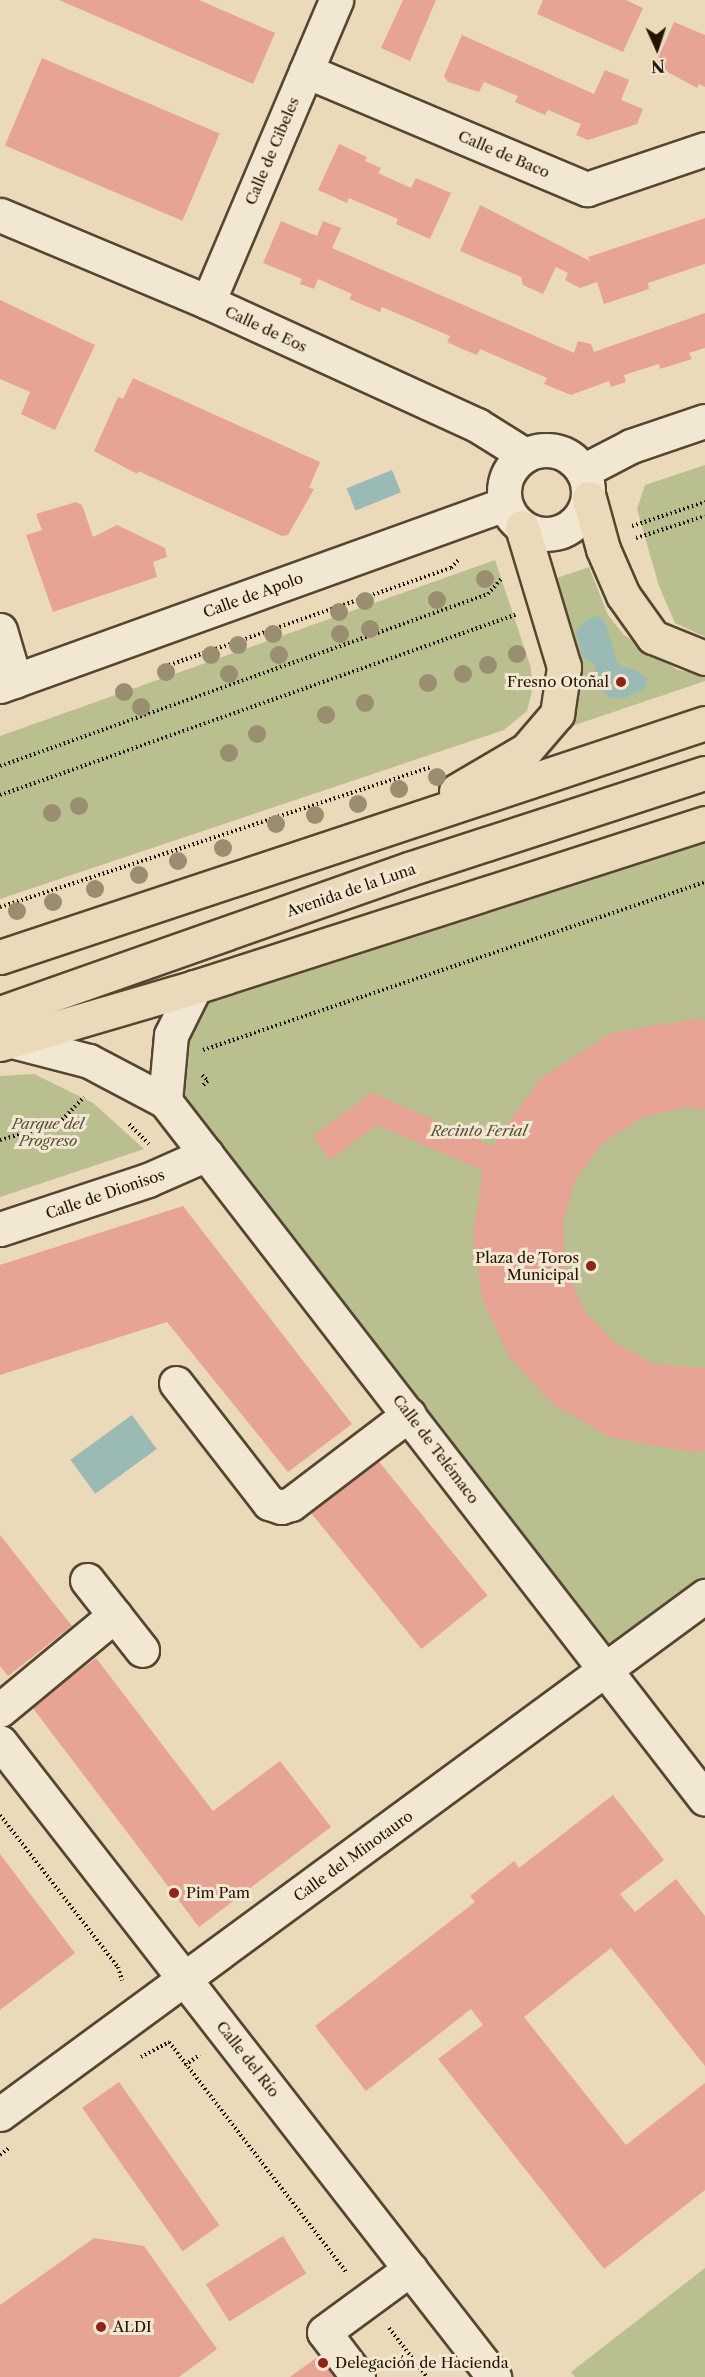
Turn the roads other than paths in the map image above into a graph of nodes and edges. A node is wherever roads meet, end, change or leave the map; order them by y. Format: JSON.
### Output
{"nodes":[{"id":1,"x":336,"y":0,"type":"edge"},
{"id":2,"x":306,"y":70,"type":"junction"},
{"id":3,"x":705,"y":149,"type":"edge"},
{"id":4,"x":0,"y":215,"type":"edge"},
{"id":5,"x":208,"y":302,"type":"junction"},
{"id":6,"x":705,"y":421,"type":"edge"},
{"id":7,"x":525,"y":455,"type":"junction"},
{"id":8,"x":586,"y":484,"type":"junction"},
{"id":9,"x":514,"y":516,"type":"junction"},
{"id":10,"x":0,"y":630,"type":"edge"},
{"id":11,"x":705,"y":658,"type":"edge"},
{"id":12,"x":8,"y":683,"type":"edge"},
{"id":13,"x":705,"y":723,"type":"edge"},
{"id":14,"x":705,"y":773,"type":"edge"},
{"id":15,"x":705,"y":823,"type":"edge"},
{"id":16,"x":397,"y":825,"type":"junction"},
{"id":17,"x":0,"y":957,"type":"edge"},
{"id":18,"x":195,"y":987,"type":"junction"},
{"id":19,"x":0,"y":1012,"type":"edge"},
{"id":20,"x":8,"y":1043,"type":"edge"},
{"id":21,"x":167,"y":1105,"type":"junction"},
{"id":22,"x":207,"y":1154,"type":"junction"},
{"id":23,"x":0,"y":1229,"type":"edge"},
{"id":24,"x":176,"y":1383,"type":"dead end"},
{"id":25,"x":409,"y":1414,"type":"junction"},
{"id":26,"x":87,"y":1580,"type":"dead end"},
{"id":27,"x":705,"y":1596,"type":"edge"},
{"id":28,"x":115,"y":1615,"type":"junction"},
{"id":29,"x":142,"y":1650,"type":"dead end"},
{"id":30,"x":605,"y":1670,"type":"junction"},
{"id":31,"x":0,"y":1710,"type":"edge"},
{"id":32,"x":0,"y":1742,"type":"edge"},
{"id":33,"x":705,"y":1799,"type":"edge"},
{"id":34,"x":185,"y":1979,"type":"junction"},
{"id":35,"x":0,"y":2114,"type":"edge"},
{"id":36,"x":410,"y":2269,"type":"junction"},
{"id":37,"x":358,"y":2377,"type":"edge"},
{"id":38,"x":494,"y":2377,"type":"edge"}],
"edges":[{"from":1,"to":2,"type":"street","name":"Calle de Cibeles"},
{"from":2,"to":3,"type":"street","name":"Calle de Baco"},
{"from":2,"to":5,"type":"street","name":"Calle de Cibeles"},
{"from":4,"to":5,"type":"street","name":"Calle de Eos"},
{"from":5,"to":7,"type":"street","name":"Calle de Eos"},
{"from":6,"to":8,"type":"street"},
{"from":7,"to":8,"type":"street"},
{"from":7,"to":9,"type":"street"},
{"from":8,"to":9,"type":"street"},
{"from":8,"to":11,"type":"main road"},
{"from":9,"to":12,"type":"street","name":"Calle de Apolo"},
{"from":9,"to":16,"type":"main road"},
{"from":10,"to":12,"type":"street"},
{"from":13,"to":16,"type":"main road"},
{"from":14,"to":19,"type":"main road","name":"Avenida de la Luna"},
{"from":15,"to":18,"type":"main road"},
{"from":16,"to":17,"type":"main road"},
{"from":18,"to":20,"type":"main road"},
{"from":18,"to":21,"type":"street"},
{"from":20,"to":21,"type":"street","name":"Calle de Telémaco"},
{"from":21,"to":22,"type":"street","name":"Calle de Telémaco"},
{"from":22,"to":23,"type":"street","name":"Calle de Dionisos"},
{"from":22,"to":25,"type":"street","name":"Calle de Telémaco"},
{"from":24,"to":25,"type":"street"},
{"from":25,"to":30,"type":"street","name":"Calle de Telémaco"},
{"from":26,"to":28,"type":"street"},
{"from":27,"to":30,"type":"street","name":"Calle del Minotauro"},
{"from":28,"to":29,"type":"street"},
{"from":28,"to":31,"type":"street"},
{"from":30,"to":33,"type":"street","name":"Calle de Telémaco"},
{"from":30,"to":34,"type":"street","name":"Calle del Minotauro"},
{"from":32,"to":34,"type":"street","name":"Calle del Río"},
{"from":34,"to":35,"type":"street","name":"Calle del Minotauro"},
{"from":34,"to":36,"type":"street","name":"Calle del Río"},
{"from":36,"to":37,"type":"street"},
{"from":36,"to":38,"type":"street","name":"Calle del Río"}]}
